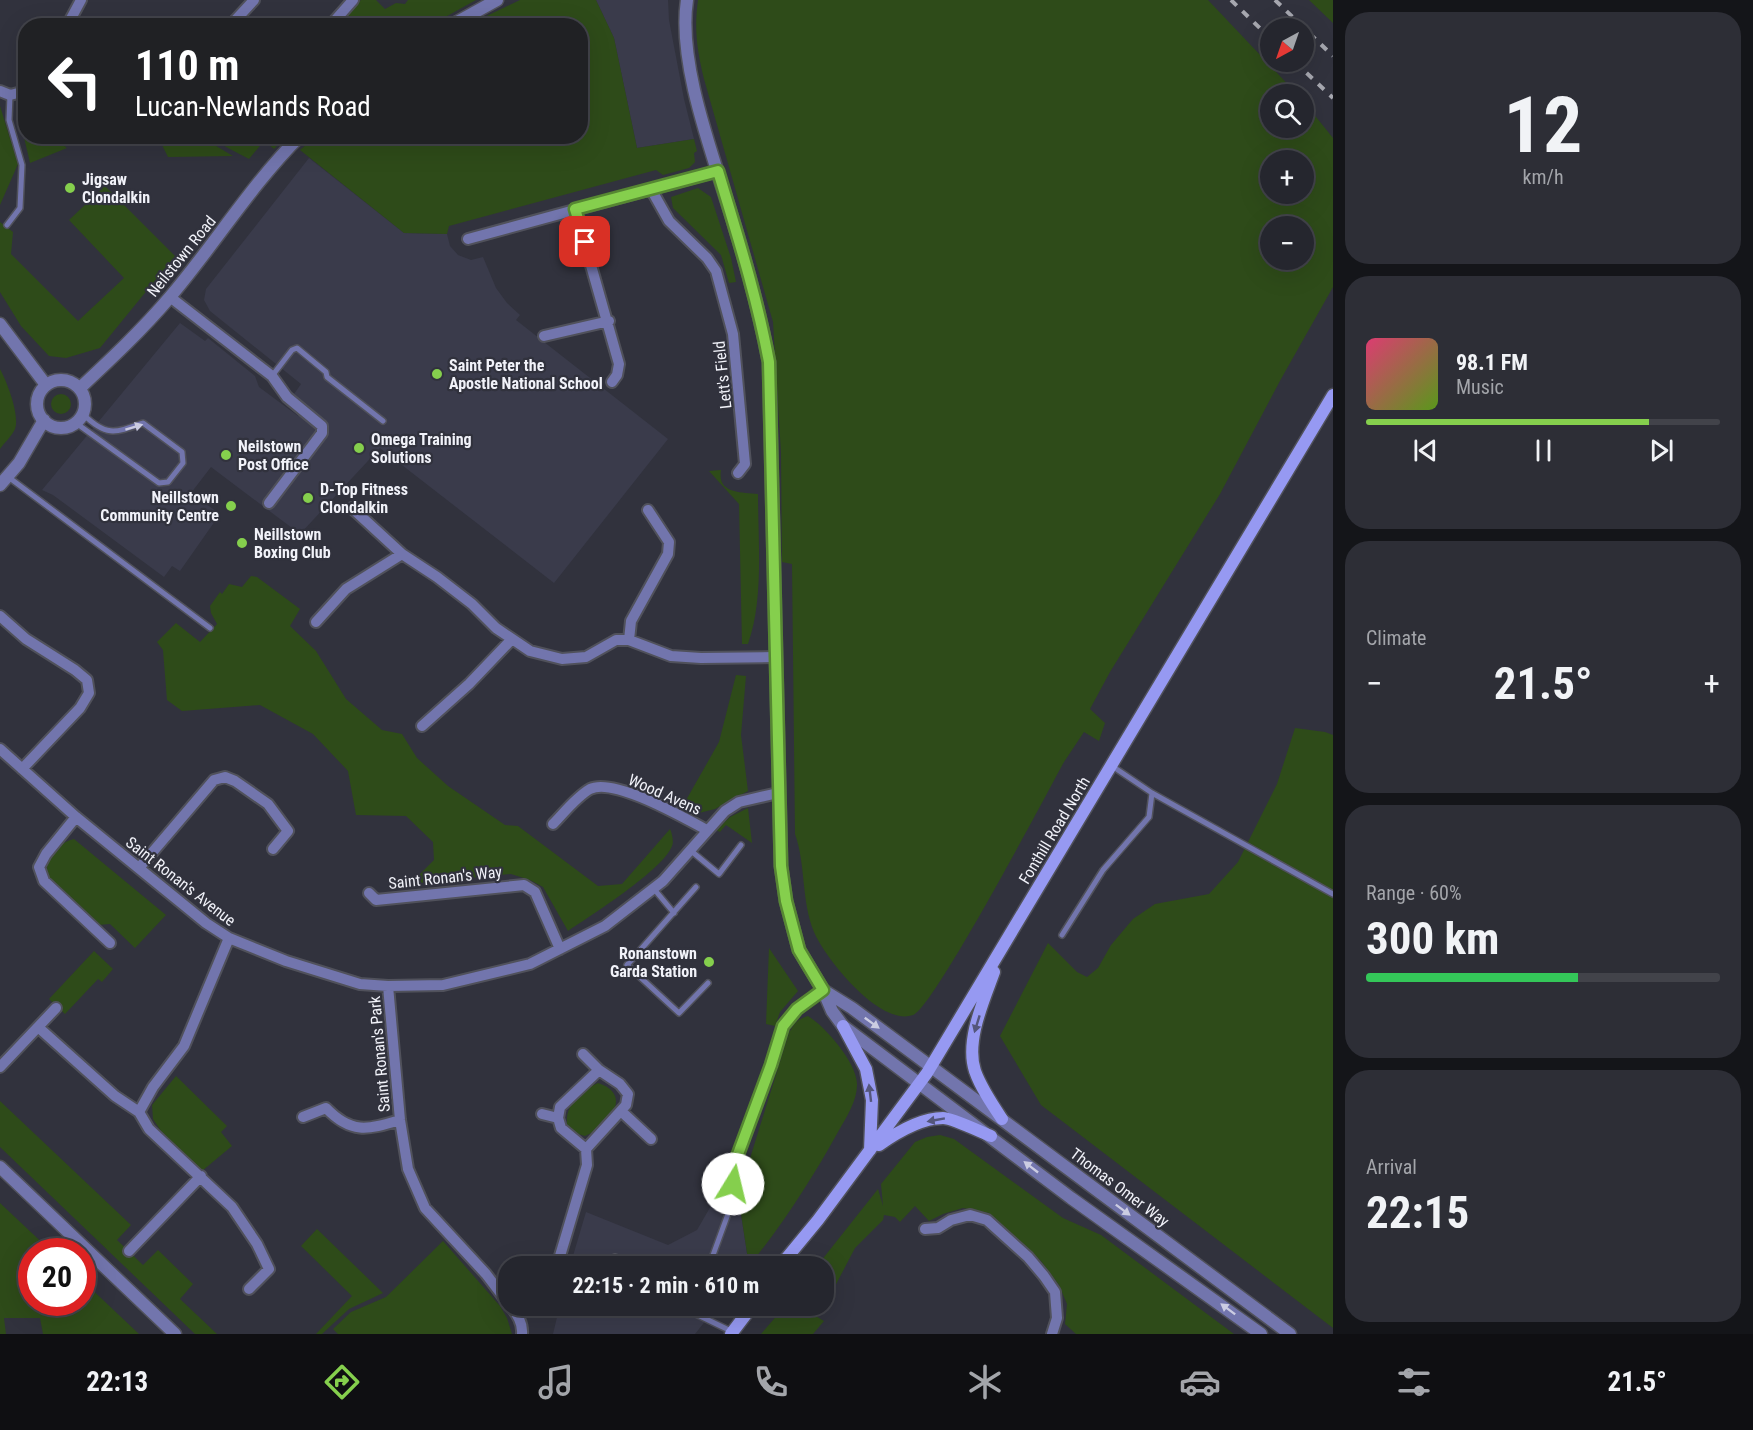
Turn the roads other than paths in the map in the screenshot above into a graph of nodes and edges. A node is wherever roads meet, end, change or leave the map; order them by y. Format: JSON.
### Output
{"nodes":[{"id":1,"x":81,"y":0,"type":"edge"},
{"id":2,"x":254,"y":0,"type":"edge"},
{"id":3,"x":353,"y":0,"type":"edge"},
{"id":4,"x":496,"y":0,"type":"edge"},
{"id":5,"x":687,"y":0,"type":"edge"},
{"id":6,"x":72,"y":18,"type":"edge"},
{"id":7,"x":237,"y":18,"type":"edge"},
{"id":8,"x":337,"y":18,"type":"edge"},
{"id":9,"x":464,"y":18,"type":"edge"},
{"id":10,"x":5,"y":93,"type":"edge"},
{"id":11,"x":292,"y":144,"type":"edge"},
{"id":12,"x":718,"y":171,"type":"junction"},
{"id":13,"x":651,"y":189,"type":"junction"},
{"id":14,"x":575,"y":209,"type":"junction"},
{"id":15,"x":7,"y":225,"type":"dead end"},
{"id":16,"x":468,"y":239,"type":"dead end"},
{"id":17,"x":170,"y":297,"type":"junction"},
{"id":18,"x":609,"y":321,"type":"junction"},
{"id":19,"x":0,"y":324,"type":"edge"},
{"id":20,"x":544,"y":336,"type":"dead end"},
{"id":21,"x":272,"y":376,"type":"junction"},
{"id":22,"x":612,"y":382,"type":"dead end"},
{"id":23,"x":46,"y":385,"type":"junction"},
{"id":24,"x":80,"y":388,"type":"junction"},
{"id":25,"x":1333,"y":395,"type":"edge"},
{"id":26,"x":80,"y":418,"type":"junction"},
{"id":27,"x":44,"y":420,"type":"junction"},
{"id":28,"x":383,"y":421,"type":"dead end"},
{"id":29,"x":738,"y":473,"type":"dead end"},
{"id":30,"x":4,"y":480,"type":"edge"},
{"id":31,"x":269,"y":502,"type":"dead end"},
{"id":32,"x":352,"y":507,"type":"dead end"},
{"id":33,"x":648,"y":510,"type":"dead end"},
{"id":34,"x":402,"y":554,"type":"junction"},
{"id":35,"x":0,"y":616,"type":"edge"},
{"id":36,"x":316,"y":622,"type":"dead end"},
{"id":37,"x":210,"y":628,"type":"dead end"},
{"id":38,"x":512,"y":639,"type":"junction"},
{"id":39,"x":629,"y":640,"type":"junction"},
{"id":40,"x":775,"y":657,"type":"junction"},
{"id":41,"x":422,"y":726,"type":"dead end"},
{"id":42,"x":0,"y":749,"type":"edge"},
{"id":43,"x":1112,"y":766,"type":"junction"},
{"id":44,"x":22,"y":769,"type":"junction"},
{"id":45,"x":778,"y":793,"type":"junction"},
{"id":46,"x":1152,"y":793,"type":"junction"},
{"id":47,"x":76,"y":818,"type":"junction"},
{"id":48,"x":553,"y":824,"type":"dead end"},
{"id":49,"x":707,"y":830,"type":"junction"},
{"id":50,"x":741,"y":845,"type":"dead end"},
{"id":51,"x":273,"y":849,"type":"dead end"},
{"id":52,"x":690,"y":850,"type":"junction"},
{"id":53,"x":139,"y":868,"type":"junction"},
{"id":54,"x":696,"y":887,"type":"dead end"},
{"id":55,"x":654,"y":889,"type":"junction"},
{"id":56,"x":369,"y":893,"type":"dead end"},
{"id":57,"x":1333,"y":894,"type":"edge"},
{"id":58,"x":674,"y":913,"type":"junction"},
{"id":59,"x":1062,"y":935,"type":"dead end"},
{"id":60,"x":229,"y":938,"type":"junction"},
{"id":61,"x":110,"y":943,"type":"dead end"},
{"id":62,"x":1002,"y":948,"type":"junction"},
{"id":63,"x":560,"y":949,"type":"junction"},
{"id":64,"x":708,"y":983,"type":"dead end"},
{"id":65,"x":388,"y":986,"type":"junction"},
{"id":66,"x":823,"y":990,"type":"junction"},
{"id":67,"x":56,"y":1008,"type":"dead end"},
{"id":68,"x":38,"y":1026,"type":"junction"},
{"id":69,"x":843,"y":1026,"type":"junction"},
{"id":70,"x":583,"y":1054,"type":"dead end"},
{"id":71,"x":0,"y":1067,"type":"edge"},
{"id":72,"x":930,"y":1067,"type":"junction"},
{"id":73,"x":598,"y":1070,"type":"junction"},
{"id":74,"x":919,"y":1084,"type":"junction"},
{"id":75,"x":621,"y":1111,"type":"junction"},
{"id":76,"x":139,"y":1112,"type":"junction"},
{"id":77,"x":542,"y":1114,"type":"dead end"},
{"id":78,"x":303,"y":1117,"type":"dead end"},
{"id":79,"x":558,"y":1118,"type":"junction"},
{"id":80,"x":1002,"y":1119,"type":"junction"},
{"id":81,"x":400,"y":1120,"type":"junction"},
{"id":82,"x":991,"y":1136,"type":"junction"},
{"id":83,"x":651,"y":1139,"type":"dead end"},
{"id":84,"x":586,"y":1149,"type":"junction"},
{"id":85,"x":870,"y":1151,"type":"junction"},
{"id":86,"x":0,"y":1167,"type":"edge"},
{"id":87,"x":201,"y":1176,"type":"junction"},
{"id":88,"x":924,"y":1229,"type":"dead end"},
{"id":89,"x":129,"y":1251,"type":"dead end"},
{"id":90,"x":560,"y":1256,"type":"edge"},
{"id":91,"x":713,"y":1256,"type":"edge"},
{"id":92,"x":788,"y":1256,"type":"edge"},
{"id":93,"x":249,"y":1290,"type":"dead end"},
{"id":94,"x":498,"y":1290,"type":"edge"},
{"id":95,"x":516,"y":1316,"type":"edge"},
{"id":96,"x":700,"y":1316,"type":"edge"},
{"id":97,"x":745,"y":1316,"type":"edge"},
{"id":98,"x":1056,"y":1332,"type":"edge"},
{"id":99,"x":732,"y":1333,"type":"edge"},
{"id":100,"x":175,"y":1334,"type":"edge"},
{"id":101,"x":522,"y":1334,"type":"edge"},
{"id":102,"x":1261,"y":1334,"type":"edge"},
{"id":103,"x":1290,"y":1334,"type":"edge"}],
"edges":[{"from":1,"to":6,"type":"street"},
{"from":2,"to":7,"type":"street"},
{"from":3,"to":8,"type":"street"},
{"from":4,"to":9,"type":"street"},
{"from":5,"to":12,"type":"street"},
{"from":10,"to":15,"type":"lane"},
{"from":11,"to":17,"type":"street","name":"Neilstown Road"},
{"from":12,"to":13,"type":"street"},
{"from":12,"to":40,"type":"street"},
{"from":13,"to":14,"type":"street"},
{"from":13,"to":29,"type":"street","name":"Lett's Field"},
{"from":14,"to":16,"type":"street"},
{"from":14,"to":18,"type":"street"},
{"from":17,"to":21,"type":"street"},
{"from":17,"to":24,"type":"street","name":"Neilstown Road"},
{"from":18,"to":20,"type":"street"},
{"from":18,"to":22,"type":"street"},
{"from":19,"to":23,"type":"street"},
{"from":21,"to":28,"type":"lane"},
{"from":21,"to":31,"type":"street"},
{"from":23,"to":24,"type":"street"},
{"from":23,"to":27,"type":"street"},
{"from":24,"to":26,"type":"street"},
{"from":25,"to":43,"type":"main road","name":"Fonthill Road North"},
{"from":26,"to":26,"type":"lane","one_way":true},
{"from":26,"to":27,"type":"street"},
{"from":27,"to":30,"type":"street"},
{"from":30,"to":37,"type":"lane"},
{"from":32,"to":34,"type":"street"},
{"from":33,"to":39,"type":"street"},
{"from":34,"to":36,"type":"street"},
{"from":34,"to":38,"type":"street"},
{"from":35,"to":44,"type":"street"},
{"from":38,"to":39,"type":"street"},
{"from":38,"to":41,"type":"street"},
{"from":39,"to":40,"type":"street"},
{"from":40,"to":45,"type":"street"},
{"from":42,"to":44,"type":"street","name":"Saint Ronan's Avenue"},
{"from":43,"to":46,"type":"lane"},
{"from":43,"to":62,"type":"main road","name":"Fonthill Road North"},
{"from":44,"to":47,"type":"street","name":"Saint Ronan's Avenue"},
{"from":45,"to":49,"type":"street","name":"Saint Ronan's Avenue"},
{"from":45,"to":66,"type":"street"},
{"from":46,"to":57,"type":"lane"},
{"from":46,"to":59,"type":"lane"},
{"from":47,"to":53,"type":"street","name":"Saint Ronan's Avenue"},
{"from":47,"to":61,"type":"street"},
{"from":48,"to":49,"type":"street","name":"Wood Avens"},
{"from":49,"to":52,"type":"street","name":"Saint Ronan's Avenue"},
{"from":50,"to":52,"type":"lane"},
{"from":51,"to":53,"type":"street"},
{"from":52,"to":55,"type":"street","name":"Saint Ronan's Avenue"},
{"from":53,"to":60,"type":"street","name":"Saint Ronan's Avenue"},
{"from":54,"to":58,"type":"lane"},
{"from":55,"to":58,"type":"lane"},
{"from":55,"to":63,"type":"street","name":"Saint Ronan's Avenue"},
{"from":56,"to":63,"type":"street","name":"Saint Ronan's Way"},
{"from":58,"to":64,"type":"lane"},
{"from":60,"to":65,"type":"street","name":"Saint Ronan's Avenue"},
{"from":60,"to":76,"type":"street"},
{"from":62,"to":72,"type":"main road","name":"Fonthill Road North"},
{"from":62,"to":80,"type":"main road","one_way":true},
{"from":63,"to":65,"type":"street","name":"Saint Ronan's Avenue"},
{"from":65,"to":81,"type":"street","name":"Saint Ronan's Park"},
{"from":66,"to":69,"type":"street"},
{"from":66,"to":72,"type":"street","name":"Thomas Omer Way","one_way":true},
{"from":66,"to":91,"type":"lane"},
{"from":67,"to":68,"type":"street"},
{"from":68,"to":71,"type":"street"},
{"from":68,"to":76,"type":"street"},
{"from":69,"to":74,"type":"street"},
{"from":85,"to":69,"type":"main road","one_way":true},
{"from":70,"to":73,"type":"street"},
{"from":72,"to":74,"type":"main road","name":"Fonthill Road North"},
{"from":72,"to":80,"type":"street","name":"Thomas Omer Way"},
{"from":73,"to":75,"type":"street"},
{"from":73,"to":79,"type":"street"},
{"from":74,"to":82,"type":"street"},
{"from":74,"to":85,"type":"main road","name":"Fonthill Road North"},
{"from":75,"to":83,"type":"street"},
{"from":75,"to":84,"type":"street"},
{"from":76,"to":87,"type":"street"},
{"from":77,"to":79,"type":"street"},
{"from":78,"to":81,"type":"street","name":"Saint Ronan's Park"},
{"from":79,"to":84,"type":"street"},
{"from":80,"to":103,"type":"street","name":"Thomas Omer Way","one_way":true},
{"from":81,"to":94,"type":"street","name":"Saint Ronan's Park"},
{"from":82,"to":85,"type":"main road","one_way":true},
{"from":102,"to":82,"type":"street","one_way":true},
{"from":84,"to":90,"type":"street"},
{"from":85,"to":92,"type":"main road","name":"Fonthill Road North"},
{"from":86,"to":100,"type":"street"},
{"from":87,"to":89,"type":"street"},
{"from":87,"to":93,"type":"street"},
{"from":88,"to":98,"type":"street"},
{"from":95,"to":101,"type":"street","name":"Saint Ronan's Park"},
{"from":96,"to":99,"type":"lane"},
{"from":97,"to":99,"type":"main road"}]}
